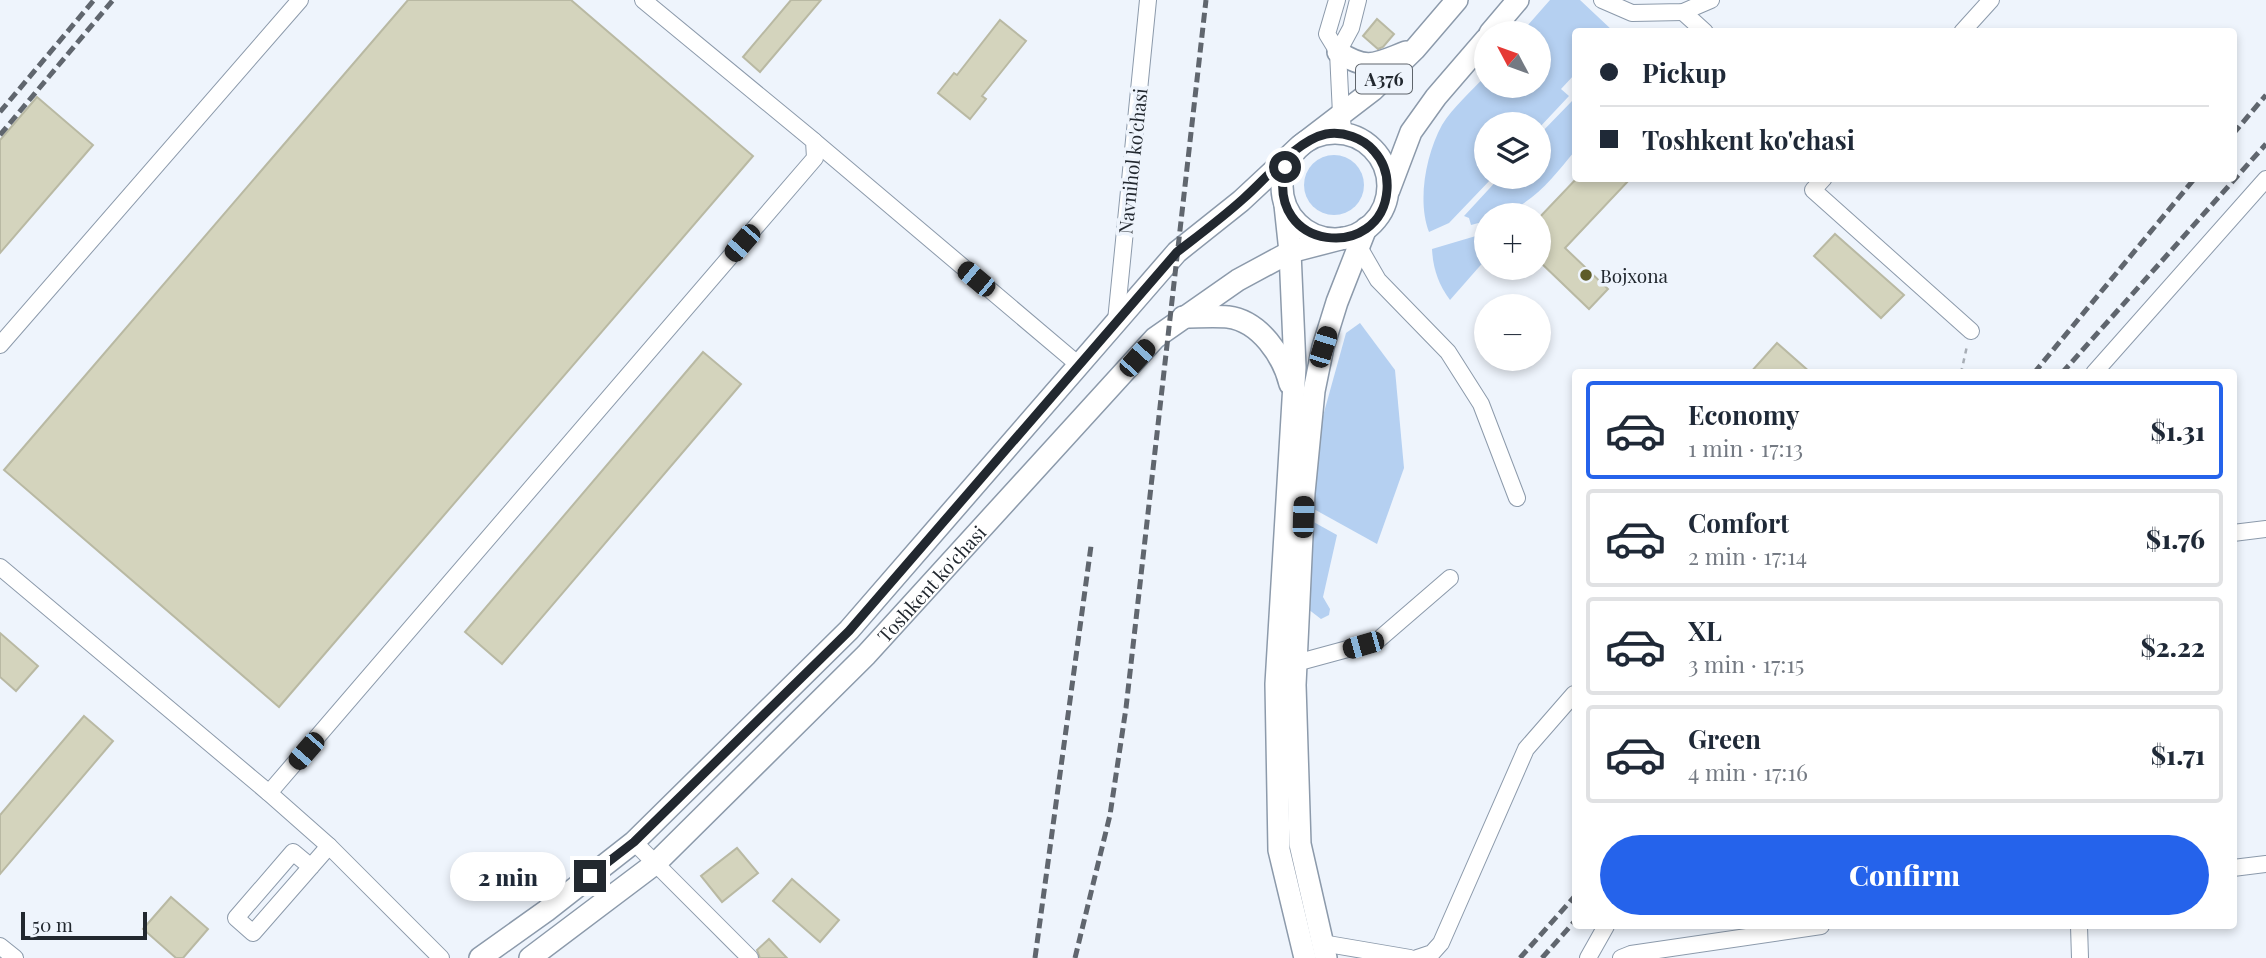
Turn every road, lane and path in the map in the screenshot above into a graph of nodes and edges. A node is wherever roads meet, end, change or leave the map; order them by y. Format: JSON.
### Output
{"nodes":[{"id":1,"x":300,"y":0,"type":"edge"},
{"id":2,"x":643,"y":0,"type":"edge"},
{"id":3,"x":1148,"y":0,"type":"edge"},
{"id":4,"x":1337,"y":0,"type":"edge"},
{"id":5,"x":1358,"y":0,"type":"edge"},
{"id":6,"x":1457,"y":0,"type":"edge"},
{"id":7,"x":1518,"y":0,"type":"edge"},
{"id":8,"x":1602,"y":0,"type":"edge"},
{"id":9,"x":1711,"y":0,"type":"edge"},
{"id":10,"x":1991,"y":0,"type":"edge"},
{"id":11,"x":1683,"y":12,"type":"junction"},
{"id":12,"x":1500,"y":21,"type":"edge"},
{"id":13,"x":1701,"y":28,"type":"edge"},
{"id":14,"x":1966,"y":28,"type":"edge"},
{"id":15,"x":1415,"y":49,"type":"junction"},
{"id":16,"x":1338,"y":52,"type":"junction"},
{"id":17,"x":1474,"y":52,"type":"edge"},
{"id":18,"x":1343,"y":124,"type":"junction"},
{"id":19,"x":814,"y":141,"type":"junction"},
{"id":20,"x":1300,"y":146,"type":"junction"},
{"id":21,"x":1820,"y":182,"type":"edge"},
{"id":22,"x":2265,"y":182,"type":"edge"},
{"id":23,"x":1386,"y":198,"type":"junction"},
{"id":24,"x":1285,"y":205,"type":"junction"},
{"id":25,"x":1356,"y":238,"type":"junction"},
{"id":26,"x":1290,"y":253,"type":"junction"},
{"id":27,"x":1183,"y":317,"type":"junction"},
{"id":28,"x":1116,"y":321,"type":"junction"},
{"id":29,"x":1971,"y":331,"type":"joint"},
{"id":30,"x":0,"y":345,"type":"edge"},
{"id":31,"x":1080,"y":366,"type":"junction"},
{"id":32,"x":1962,"y":369,"type":"edge"},
{"id":33,"x":2098,"y":369,"type":"edge"},
{"id":34,"x":1294,"y":401,"type":"junction"},
{"id":35,"x":1517,"y":498,"type":"dead end"},
{"id":36,"x":2266,"y":529,"type":"edge"},
{"id":37,"x":2237,"y":533,"type":"edge"},
{"id":38,"x":0,"y":567,"type":"edge"},
{"id":39,"x":1450,"y":578,"type":"dead end"},
{"id":40,"x":1287,"y":661,"type":"junction"},
{"id":41,"x":1572,"y":696,"type":"edge"},
{"id":42,"x":269,"y":793,"type":"junction"},
{"id":43,"x":634,"y":842,"type":"junction"},
{"id":44,"x":328,"y":846,"type":"junction"},
{"id":45,"x":656,"y":863,"type":"junction"},
{"id":46,"x":2266,"y":864,"type":"edge"},
{"id":47,"x":310,"y":867,"type":"junction"},
{"id":48,"x":2237,"y":868,"type":"edge"},
{"id":49,"x":1604,"y":929,"type":"edge"},
{"id":50,"x":1801,"y":929,"type":"edge"},
{"id":51,"x":2079,"y":929,"type":"edge"},
{"id":52,"x":0,"y":946,"type":"edge"},
{"id":53,"x":1324,"y":951,"type":"edge"},
{"id":54,"x":15,"y":958,"type":"edge"},
{"id":55,"x":441,"y":958,"type":"edge"},
{"id":56,"x":480,"y":958,"type":"edge"},
{"id":57,"x":530,"y":958,"type":"edge"},
{"id":58,"x":750,"y":958,"type":"edge"},
{"id":59,"x":1305,"y":958,"type":"edge"},
{"id":60,"x":1410,"y":958,"type":"edge"},
{"id":61,"x":1417,"y":958,"type":"edge"},
{"id":62,"x":1588,"y":958,"type":"edge"},
{"id":63,"x":1621,"y":958,"type":"edge"},
{"id":64,"x":2080,"y":958,"type":"edge"}],
"edges":[{"from":1,"to":30,"type":"street"},
{"from":2,"to":19,"type":"street"},
{"from":3,"to":28,"type":"street","name":"Navnihol ko'chasi"},
{"from":4,"to":16,"type":"street"},
{"from":5,"to":16,"type":"street"},
{"from":6,"to":15,"type":"main road","number":"A376"},
{"from":7,"to":12,"type":"main road"},
{"from":8,"to":11,"type":"street"},
{"from":9,"to":11,"type":"street"},
{"from":10,"to":14,"type":"street"},
{"from":11,"to":13,"type":"street"},
{"from":15,"to":16,"type":"main road"},
{"from":15,"to":18,"type":"main road","number":"A376"},
{"from":16,"to":18,"type":"street"},
{"from":17,"to":23,"type":"main road"},
{"from":18,"to":20,"type":"main road"},
{"from":18,"to":23,"type":"main road"},
{"from":19,"to":31,"type":"street"},
{"from":19,"to":42,"type":"street"},
{"from":20,"to":24,"type":"main road"},
{"from":20,"to":28,"type":"main road","name":"Toshkent ko'chasi"},
{"from":21,"to":29,"type":"street"},
{"from":22,"to":33,"type":"street"},
{"from":23,"to":25,"type":"main road"},
{"from":24,"to":25,"type":"main road"},
{"from":24,"to":26,"type":"main road"},
{"from":25,"to":26,"type":"main road","name":"Toshkent ko'chasi"},
{"from":25,"to":35,"type":"street"},
{"from":25,"to":40,"type":"main road"},
{"from":26,"to":27,"type":"main road","name":"Toshkent ko'chasi"},
{"from":26,"to":34,"type":"main road"},
{"from":27,"to":34,"type":"main road"},
{"from":27,"to":45,"type":"main road","name":"Toshkent ko'chasi"},
{"from":28,"to":31,"type":"main road","name":"Toshkent ko'chasi"},
{"from":29,"to":32,"type":"path"},
{"from":31,"to":43,"type":"main road","name":"Toshkent ko'chasi"},
{"from":34,"to":40,"type":"main road"},
{"from":36,"to":37,"type":"street"},
{"from":38,"to":42,"type":"street"},
{"from":39,"to":40,"type":"street"},
{"from":40,"to":53,"type":"main road"},
{"from":40,"to":59,"type":"main road"},
{"from":41,"to":61,"type":"street"},
{"from":42,"to":44,"type":"street"},
{"from":43,"to":45,"type":"street"},
{"from":43,"to":56,"type":"main road","name":"Toshkent ko'chasi"},
{"from":44,"to":47,"type":"street"},
{"from":44,"to":55,"type":"street"},
{"from":45,"to":57,"type":"main road","name":"Toshkent ko'chasi"},
{"from":45,"to":58,"type":"street"},
{"from":46,"to":48,"type":"street"},
{"from":47,"to":47,"type":"street"},
{"from":49,"to":62,"type":"street"},
{"from":50,"to":63,"type":"street"},
{"from":51,"to":64,"type":"street"},
{"from":52,"to":54,"type":"street"},
{"from":53,"to":60,"type":"street"}]}
